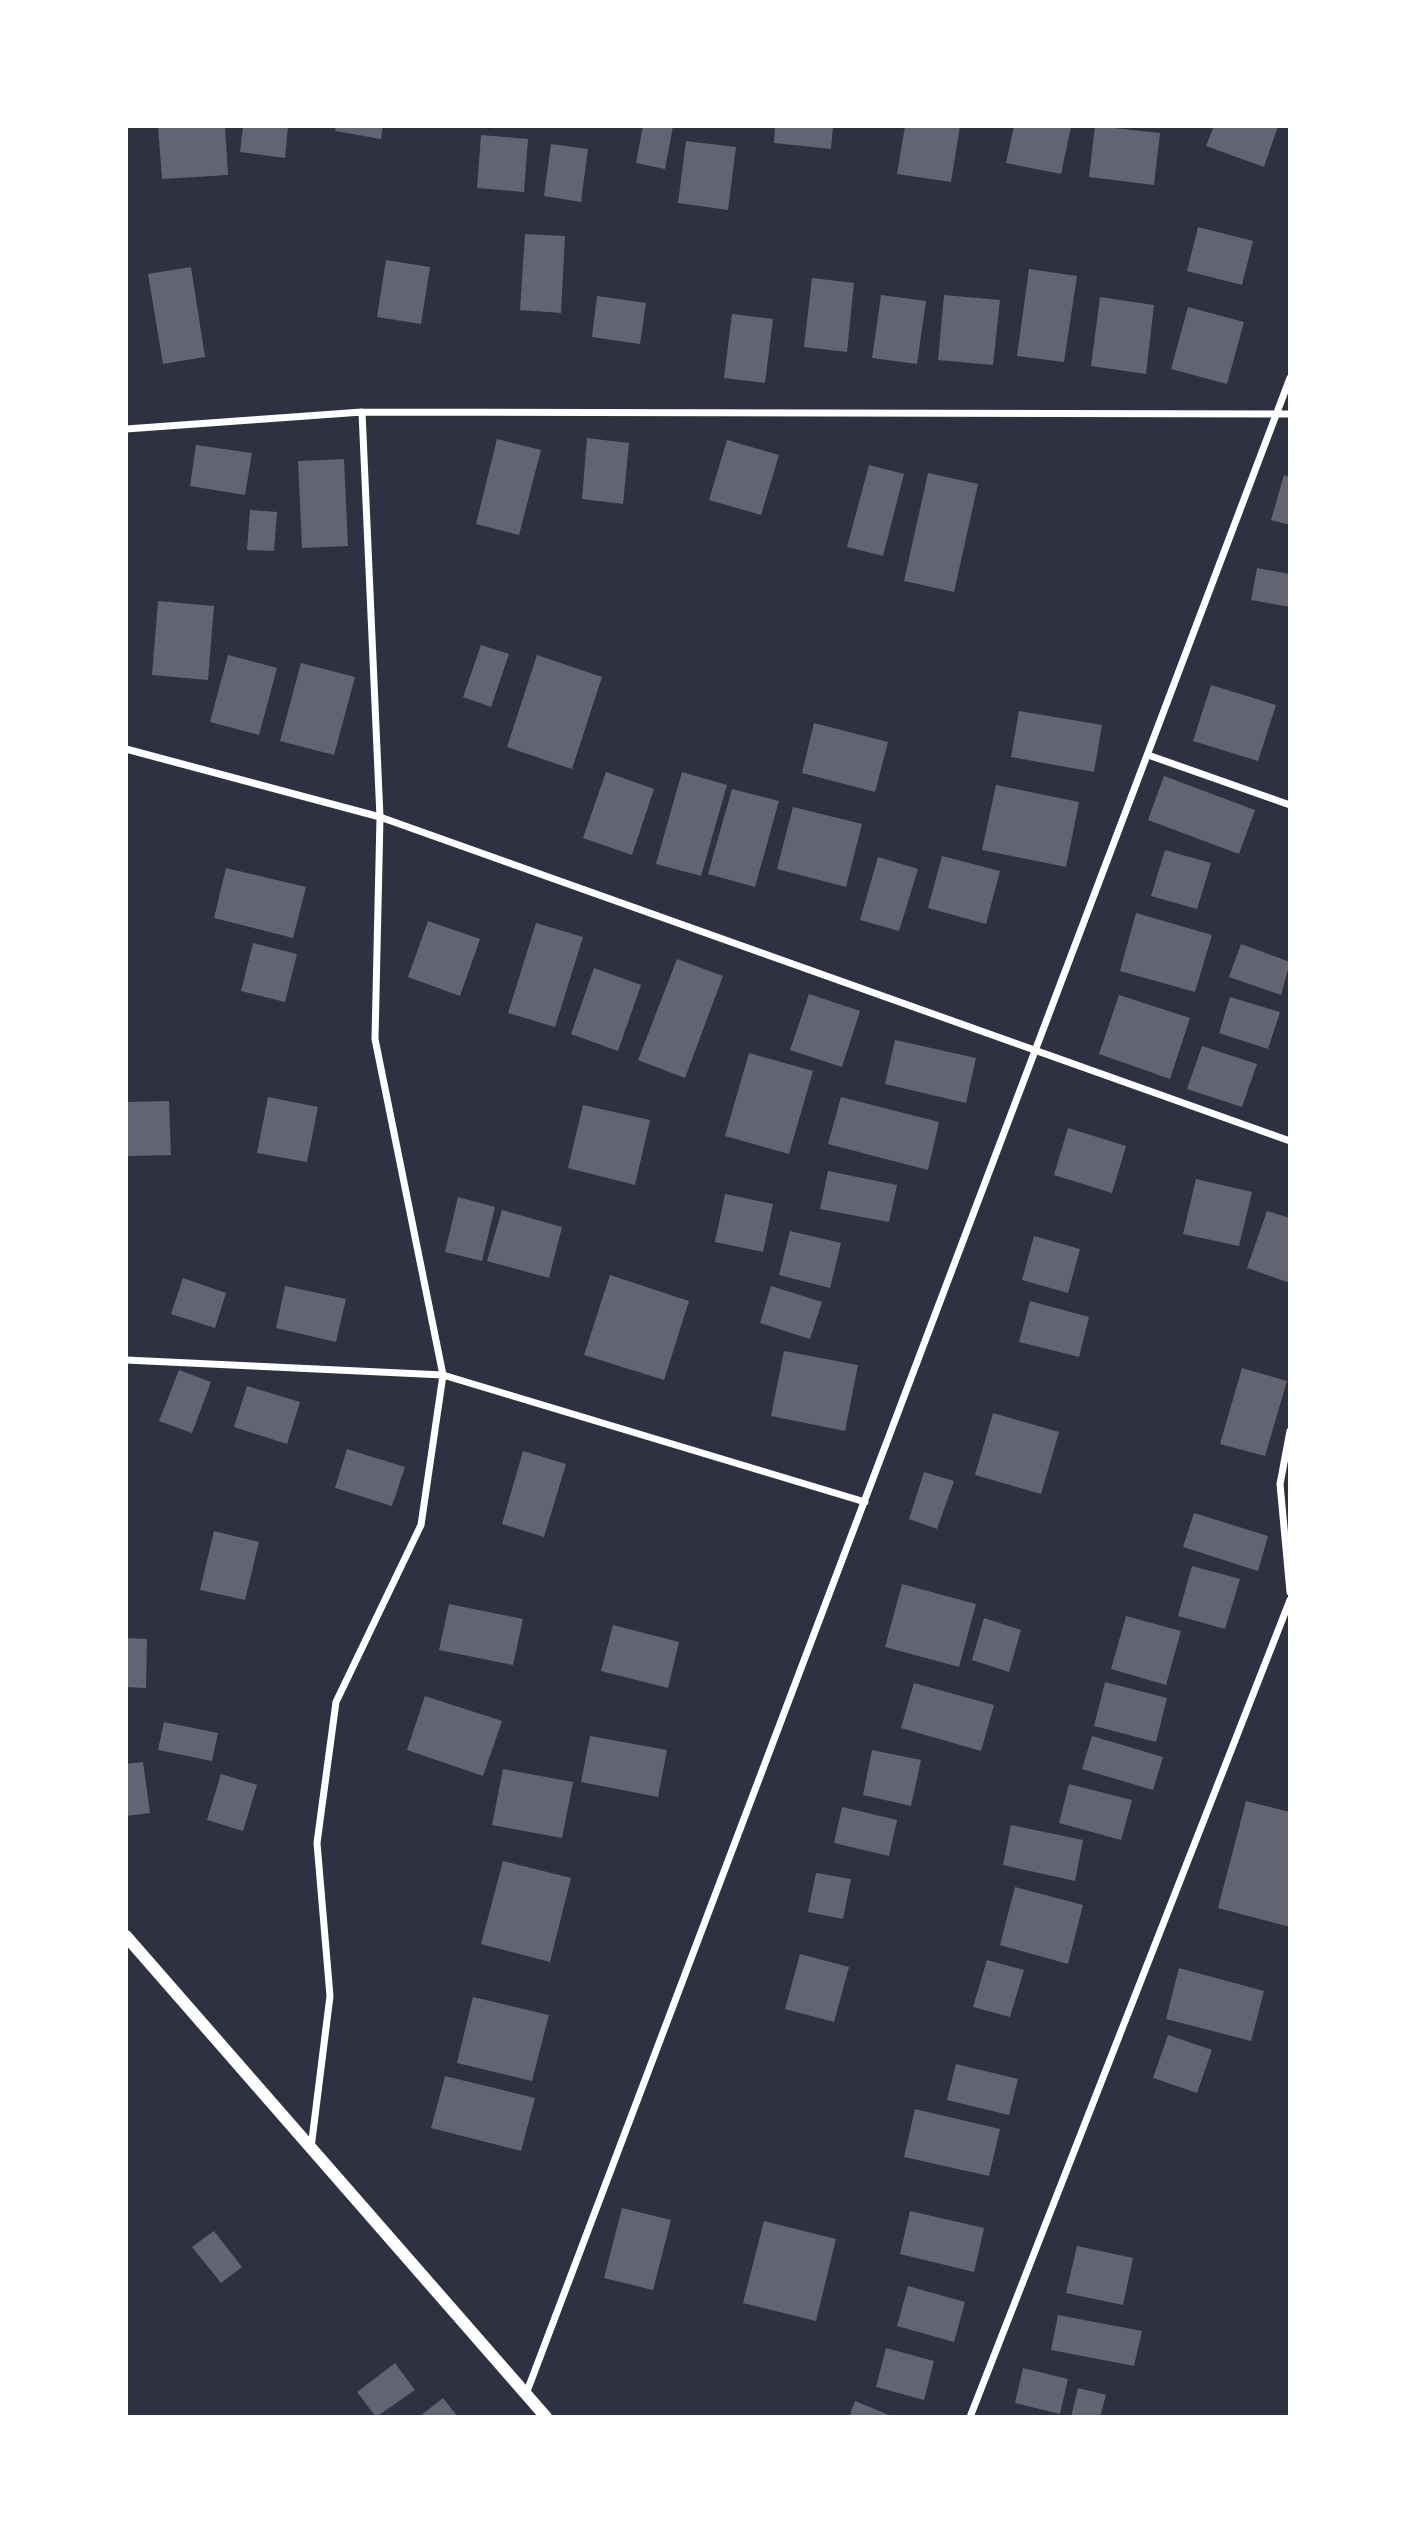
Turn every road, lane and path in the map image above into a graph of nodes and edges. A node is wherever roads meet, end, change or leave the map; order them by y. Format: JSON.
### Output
{"nodes":[{"id":1,"x":1290,"y":379,"type":"edge"},
{"id":2,"x":362,"y":412,"type":"junction"},
{"id":3,"x":1290,"y":414,"type":"edge"},
{"id":4,"x":1276,"y":415,"type":"junction"},
{"id":5,"x":126,"y":429,"type":"edge"},
{"id":6,"x":126,"y":749,"type":"edge"},
{"id":7,"x":1148,"y":755,"type":"junction"},
{"id":8,"x":1290,"y":805,"type":"edge"},
{"id":9,"x":380,"y":817,"type":"junction"},
{"id":10,"x":1037,"y":1050,"type":"junction"},
{"id":11,"x":1290,"y":1141,"type":"edge"},
{"id":12,"x":126,"y":1360,"type":"edge"},
{"id":13,"x":443,"y":1374,"type":"junction"},
{"id":14,"x":1290,"y":1431,"type":"edge"},
{"id":15,"x":865,"y":1502,"type":"junction"},
{"id":16,"x":1290,"y":1592,"type":"edge"},
{"id":17,"x":1290,"y":1600,"type":"edge"},
{"id":18,"x":126,"y":1936,"type":"edge"},
{"id":19,"x":312,"y":2148,"type":"junction"},
{"id":20,"x":526,"y":2394,"type":"junction"},
{"id":21,"x":546,"y":2417,"type":"edge"},
{"id":22,"x":970,"y":2417,"type":"edge"}],
"edges":[{"from":1,"to":4,"type":"street"},
{"from":2,"to":4,"type":"street"},
{"from":2,"to":5,"type":"street"},
{"from":2,"to":9,"type":"street"},
{"from":3,"to":4,"type":"street"},
{"from":4,"to":7,"type":"street"},
{"from":6,"to":9,"type":"street"},
{"from":7,"to":8,"type":"street"},
{"from":7,"to":10,"type":"street"},
{"from":9,"to":10,"type":"street"},
{"from":9,"to":13,"type":"street"},
{"from":10,"to":11,"type":"street"},
{"from":10,"to":15,"type":"street"},
{"from":12,"to":13,"type":"street"},
{"from":13,"to":15,"type":"street"},
{"from":13,"to":19,"type":"street"},
{"from":14,"to":16,"type":"street"},
{"from":15,"to":20,"type":"street"},
{"from":17,"to":22,"type":"street"},
{"from":18,"to":19,"type":"street"},
{"from":19,"to":20,"type":"street"},
{"from":20,"to":21,"type":"street"}]}
